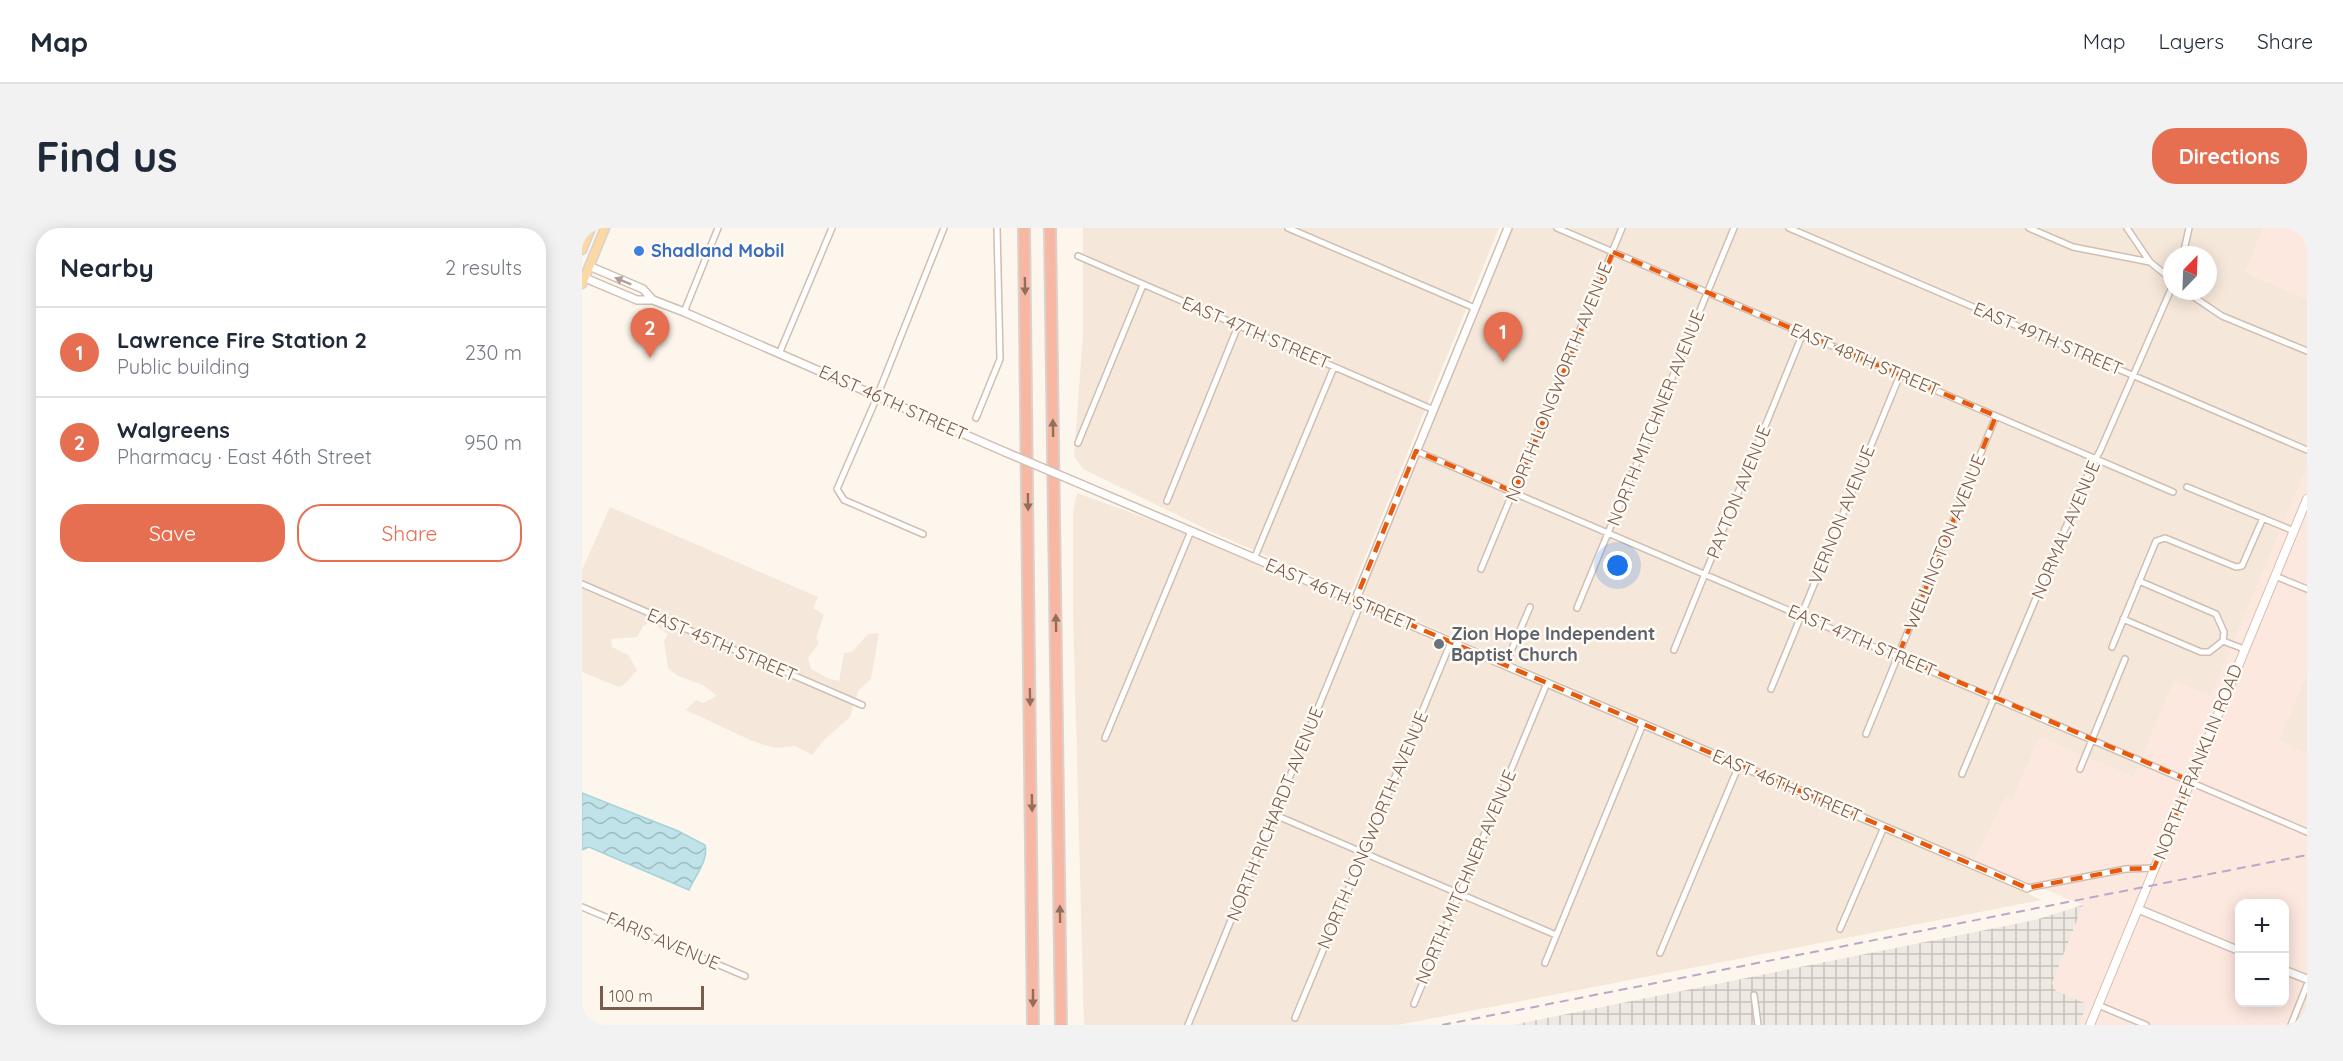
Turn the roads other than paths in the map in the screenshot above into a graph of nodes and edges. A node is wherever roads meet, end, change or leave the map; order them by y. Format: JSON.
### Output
{"nodes":[{"id":1,"x":591,"y":228,"type":"edge"},
{"id":2,"x":605,"y":228,"type":"edge"},
{"id":3,"x":718,"y":228,"type":"edge"},
{"id":4,"x":832,"y":228,"type":"edge"},
{"id":5,"x":944,"y":228,"type":"edge"},
{"id":6,"x":997,"y":228,"type":"edge"},
{"id":7,"x":1024,"y":228,"type":"edge"},
{"id":8,"x":1050,"y":228,"type":"edge"},
{"id":9,"x":1288,"y":228,"type":"edge"},
{"id":10,"x":1508,"y":228,"type":"edge"},
{"id":11,"x":1557,"y":228,"type":"edge"},
{"id":12,"x":1622,"y":228,"type":"edge"},
{"id":13,"x":1734,"y":228,"type":"edge"},
{"id":14,"x":1789,"y":228,"type":"edge"},
{"id":15,"x":2029,"y":228,"type":"edge"},
{"id":16,"x":2127,"y":228,"type":"edge"},
{"id":17,"x":2189,"y":228,"type":"edge"},
{"id":18,"x":2185,"y":246,"type":"edge"},
{"id":19,"x":582,"y":250,"type":"edge"},
{"id":20,"x":1613,"y":252,"type":"junction"},
{"id":21,"x":1078,"y":256,"type":"dead end"},
{"id":22,"x":2150,"y":262,"type":"junction"},
{"id":23,"x":586,"y":265,"type":"edge"},
{"id":24,"x":2163,"y":273,"type":"edge"},
{"id":25,"x":583,"y":280,"type":"edge"},
{"id":26,"x":1143,"y":285,"type":"junction"},
{"id":27,"x":1707,"y":292,"type":"junction"},
{"id":28,"x":652,"y":300,"type":"junction"},
{"id":29,"x":2166,"y":300,"type":"edge"},
{"id":30,"x":2199,"y":300,"type":"edge"},
{"id":31,"x":1475,"y":309,"type":"junction"},
{"id":32,"x":684,"y":312,"type":"junction"},
{"id":33,"x":1238,"y":326,"type":"junction"},
{"id":34,"x":1803,"y":333,"type":"junction"},
{"id":35,"x":2307,"y":351,"type":"edge"},
{"id":36,"x":779,"y":354,"type":"junction"},
{"id":37,"x":1334,"y":367,"type":"junction"},
{"id":38,"x":1900,"y":375,"type":"junction"},
{"id":39,"x":2131,"y":375,"type":"junction"},
{"id":40,"x":876,"y":395,"type":"junction"},
{"id":41,"x":1434,"y":410,"type":"junction"},
{"id":42,"x":1996,"y":416,"type":"junction"},
{"id":43,"x":976,"y":418,"type":"dead end"},
{"id":44,"x":1078,"y":443,"type":"dead end"},
{"id":45,"x":2307,"y":450,"type":"edge"},
{"id":46,"x":1416,"y":451,"type":"junction"},
{"id":47,"x":2096,"y":458,"type":"junction"},
{"id":48,"x":2187,"y":487,"type":"dead end"},
{"id":49,"x":1514,"y":492,"type":"junction"},
{"id":50,"x":2174,"y":492,"type":"dead end"},
{"id":51,"x":2307,"y":499,"type":"edge"},
{"id":52,"x":1167,"y":501,"type":"dead end"},
{"id":53,"x":2264,"y":518,"type":"junction"},
{"id":54,"x":1191,"y":531,"type":"junction"},
{"id":55,"x":2294,"y":531,"type":"junction"},
{"id":56,"x":1609,"y":533,"type":"junction"},
{"id":57,"x":923,"y":534,"type":"dead end"},
{"id":58,"x":1254,"y":559,"type":"junction"},
{"id":59,"x":1481,"y":569,"type":"dead end"},
{"id":60,"x":1706,"y":574,"type":"junction"},
{"id":61,"x":2275,"y":576,"type":"junction"},
{"id":62,"x":2139,"y":581,"type":"junction"},
{"id":63,"x":582,"y":585,"type":"edge"},
{"id":64,"x":2307,"y":589,"type":"edge"},
{"id":65,"x":1358,"y":602,"type":"junction"},
{"id":66,"x":1530,"y":607,"type":"dead end"},
{"id":67,"x":1577,"y":608,"type":"dead end"},
{"id":68,"x":1801,"y":615,"type":"junction"},
{"id":69,"x":2123,"y":619,"type":"junction"},
{"id":70,"x":2223,"y":641,"type":"junction"},
{"id":71,"x":1451,"y":642,"type":"junction"},
{"id":72,"x":2112,"y":647,"type":"dead end"},
{"id":73,"x":2244,"y":649,"type":"junction"},
{"id":74,"x":1674,"y":650,"type":"dead end"},
{"id":75,"x":1898,"y":656,"type":"junction"},
{"id":76,"x":2125,"y":660,"type":"dead end"},
{"id":77,"x":1506,"y":665,"type":"junction"},
{"id":78,"x":1547,"y":683,"type":"junction"},
{"id":79,"x":1771,"y":689,"type":"dead end"},
{"id":80,"x":1995,"y":698,"type":"junction"},
{"id":81,"x":862,"y":705,"type":"dead end"},
{"id":82,"x":1643,"y":724,"type":"junction"},
{"id":83,"x":1866,"y":734,"type":"dead end"},
{"id":84,"x":1105,"y":738,"type":"dead end"},
{"id":85,"x":2093,"y":739,"type":"junction"},
{"id":86,"x":1739,"y":765,"type":"junction"},
{"id":87,"x":2080,"y":769,"type":"dead end"},
{"id":88,"x":1962,"y":774,"type":"dead end"},
{"id":89,"x":2190,"y":782,"type":"junction"},
{"id":90,"x":1275,"y":815,"type":"junction"},
{"id":91,"x":1884,"y":827,"type":"junction"},
{"id":92,"x":2307,"y":832,"type":"edge"},
{"id":93,"x":1364,"y":853,"type":"junction"},
{"id":94,"x":2154,"y":868,"type":"junction"},
{"id":95,"x":2027,"y":888,"type":"joint"},
{"id":96,"x":1459,"y":894,"type":"junction"},
{"id":97,"x":582,"y":907,"type":"edge"},
{"id":98,"x":2138,"y":909,"type":"junction"},
{"id":99,"x":1840,"y":929,"type":"dead end"},
{"id":100,"x":1556,"y":935,"type":"junction"},
{"id":101,"x":2235,"y":949,"type":"edge"},
{"id":102,"x":1660,"y":953,"type":"dead end"},
{"id":103,"x":1545,"y":963,"type":"dead end"},
{"id":104,"x":2289,"y":972,"type":"edge"},
{"id":105,"x":745,"y":976,"type":"dead end"},
{"id":106,"x":2307,"y":980,"type":"edge"},
{"id":107,"x":2307,"y":985,"type":"edge"},
{"id":108,"x":1754,"y":995,"type":"dead end"},
{"id":109,"x":1414,"y":1004,"type":"dead end"},
{"id":110,"x":2098,"y":1005,"type":"junction"},
{"id":111,"x":1295,"y":1018,"type":"dead end"},
{"id":112,"x":582,"y":1021,"type":"edge"},
{"id":113,"x":591,"y":1025,"type":"edge"},
{"id":114,"x":1033,"y":1025,"type":"edge"},
{"id":115,"x":1063,"y":1025,"type":"edge"},
{"id":116,"x":1188,"y":1025,"type":"edge"},
{"id":117,"x":1758,"y":1025,"type":"edge"},
{"id":118,"x":2090,"y":1025,"type":"edge"},
{"id":119,"x":2145,"y":1025,"type":"edge"},
{"id":120,"x":2291,"y":1025,"type":"edge"}],
"edges":[{"from":1,"to":19,"type":"main road"},
{"from":2,"to":23,"type":"main road"},
{"from":3,"to":32,"type":"street"},
{"from":4,"to":36,"type":"street"},
{"from":5,"to":40,"type":"street"},
{"from":6,"to":43,"type":"street"},
{"from":7,"to":114,"type":"highway","one_way":true},
{"from":115,"to":8,"type":"highway","one_way":true},
{"from":9,"to":31,"type":"street"},
{"from":10,"to":31,"type":"street","name":"NORTH RICHARDT AVENUE"},
{"from":11,"to":20,"type":"street","name":"EAST 48TH STREET"},
{"from":12,"to":20,"type":"street","name":"NORTH LONGWORTH AVENUE"},
{"from":13,"to":27,"type":"street","name":"NORTH MITCHNER AVENUE"},
{"from":14,"to":39,"type":"street","name":"EAST 49TH STREET"},
{"from":15,"to":22,"type":"street"},
{"from":16,"to":22,"type":"street"},
{"from":17,"to":18,"type":"street"},
{"from":20,"to":27,"type":"street","name":"EAST 48TH STREET"},
{"from":20,"to":49,"type":"street","name":"NORTH LONGWORTH AVENUE"},
{"from":21,"to":26,"type":"street","name":"EAST 47TH STREET"},
{"from":22,"to":24,"type":"street"},
{"from":23,"to":25,"type":"main road"},
{"from":28,"to":23,"type":"street","name":"EAST 46TH STREET","one_way":true},
{"from":25,"to":28,"type":"street","name":"EAST 46TH STREET"},
{"from":26,"to":33,"type":"street","name":"EAST 47TH STREET"},
{"from":26,"to":44,"type":"street"},
{"from":27,"to":34,"type":"street","name":"EAST 48TH STREET"},
{"from":27,"to":56,"type":"street","name":"NORTH MITCHNER AVENUE"},
{"from":28,"to":32,"type":"street","name":"EAST 46TH STREET"},
{"from":29,"to":39,"type":"street","name":"NORMAL AVENUE"},
{"from":30,"to":35,"type":"street"},
{"from":31,"to":41,"type":"street","name":"NORTH RICHARDT AVENUE"},
{"from":32,"to":36,"type":"street","name":"EAST 46TH STREET"},
{"from":33,"to":37,"type":"street","name":"EAST 47TH STREET"},
{"from":33,"to":52,"type":"street"},
{"from":34,"to":38,"type":"street","name":"EAST 48TH STREET"},
{"from":34,"to":60,"type":"street","name":"PAYTON AVENUE"},
{"from":36,"to":40,"type":"street","name":"EAST 46TH STREET"},
{"from":37,"to":41,"type":"street","name":"EAST 47TH STREET"},
{"from":37,"to":58,"type":"street"},
{"from":38,"to":42,"type":"street","name":"EAST 48TH STREET"},
{"from":38,"to":68,"type":"street","name":"VERNON AVENUE"},
{"from":39,"to":45,"type":"street","name":"EAST 49TH STREET"},
{"from":39,"to":47,"type":"street","name":"NORMAL AVENUE"},
{"from":40,"to":54,"type":"street","name":"EAST 46TH STREET","bridge":true},
{"from":40,"to":57,"type":"street"},
{"from":41,"to":46,"type":"street","name":"NORTH RICHARDT AVENUE"},
{"from":42,"to":47,"type":"street","name":"EAST 48TH STREET"},
{"from":42,"to":75,"type":"street","name":"WELLINGTON AVENUE"},
{"from":46,"to":49,"type":"street","name":"EAST 47TH STREET"},
{"from":46,"to":65,"type":"street","name":"NORTH RICHARDT AVENUE"},
{"from":47,"to":50,"type":"street","name":"EAST 48TH STREET"},
{"from":47,"to":80,"type":"street","name":"NORMAL AVENUE"},
{"from":48,"to":53,"type":"street"},
{"from":49,"to":56,"type":"street","name":"EAST 47TH STREET"},
{"from":49,"to":59,"type":"street","name":"NORTH LONGWORTH AVENUE"},
{"from":51,"to":55,"type":"main road","name":"NORTH FRANKLIN ROAD"},
{"from":53,"to":55,"type":"street"},
{"from":53,"to":62,"type":"street"},
{"from":54,"to":58,"type":"street","name":"EAST 46TH STREET"},
{"from":54,"to":84,"type":"street"},
{"from":55,"to":61,"type":"main road","name":"NORTH FRANKLIN ROAD"},
{"from":56,"to":60,"type":"street","name":"EAST 47TH STREET"},
{"from":56,"to":67,"type":"street","name":"NORTH MITCHNER AVENUE"},
{"from":58,"to":65,"type":"street","name":"EAST 46TH STREET"},
{"from":60,"to":68,"type":"street","name":"EAST 47TH STREET"},
{"from":60,"to":74,"type":"street","name":"PAYTON AVENUE"},
{"from":61,"to":64,"type":"street"},
{"from":61,"to":73,"type":"main road","name":"NORTH FRANKLIN ROAD"},
{"from":62,"to":69,"type":"street"},
{"from":62,"to":70,"type":"street"},
{"from":63,"to":81,"type":"street","name":"EAST 45TH STREET"},
{"from":65,"to":71,"type":"street","name":"EAST 46TH STREET"},
{"from":65,"to":90,"type":"street","name":"NORTH RICHARDT AVENUE"},
{"from":66,"to":77,"type":"street"},
{"from":68,"to":75,"type":"street","name":"EAST 47TH STREET"},
{"from":68,"to":79,"type":"street","name":"VERNON AVENUE"},
{"from":69,"to":70,"type":"street"},
{"from":69,"to":72,"type":"street"},
{"from":70,"to":73,"type":"street"},
{"from":71,"to":77,"type":"street","name":"EAST 46TH STREET"},
{"from":71,"to":93,"type":"street","name":"NORTH LONGWORTH AVENUE"},
{"from":73,"to":89,"type":"main road","name":"NORTH FRANKLIN ROAD"},
{"from":75,"to":80,"type":"street","name":"EAST 47TH STREET"},
{"from":75,"to":83,"type":"street","name":"WELLINGTON AVENUE"},
{"from":76,"to":85,"type":"street"},
{"from":77,"to":78,"type":"street","name":"EAST 46TH STREET"},
{"from":78,"to":82,"type":"street","name":"EAST 46TH STREET"},
{"from":78,"to":96,"type":"street","name":"NORTH MITCHNER AVENUE"},
{"from":80,"to":85,"type":"street","name":"EAST 47TH STREET"},
{"from":80,"to":88,"type":"street","name":"NORMAL AVENUE"},
{"from":82,"to":86,"type":"street","name":"EAST 46TH STREET"},
{"from":82,"to":100,"type":"street"},
{"from":85,"to":87,"type":"street"},
{"from":85,"to":89,"type":"street","name":"EAST 47TH STREET"},
{"from":86,"to":91,"type":"street","name":"EAST 46TH STREET"},
{"from":86,"to":102,"type":"street"},
{"from":89,"to":92,"type":"street","name":"EAST 47TH STREET"},
{"from":89,"to":94,"type":"main road","name":"NORTH FRANKLIN ROAD"},
{"from":90,"to":93,"type":"street"},
{"from":90,"to":116,"type":"street","name":"NORTH RICHARDT AVENUE"},
{"from":91,"to":95,"type":"street","name":"EAST 46TH STREET"},
{"from":91,"to":99,"type":"street"},
{"from":93,"to":96,"type":"street"},
{"from":93,"to":111,"type":"street","name":"NORTH LONGWORTH AVENUE"},
{"from":94,"to":95,"type":"street"},
{"from":94,"to":98,"type":"main road","name":"NORTH FRANKLIN ROAD"},
{"from":96,"to":100,"type":"street"},
{"from":96,"to":109,"type":"street","name":"NORTH MITCHNER AVENUE"},
{"from":97,"to":105,"type":"street","name":"FARIS AVENUE"},
{"from":98,"to":101,"type":"street"},
{"from":98,"to":110,"type":"main road","name":"NORTH FRANKLIN ROAD"},
{"from":100,"to":103,"type":"street"},
{"from":104,"to":106,"type":"street"},
{"from":107,"to":120,"type":"street"},
{"from":108,"to":117,"type":"street"},
{"from":110,"to":118,"type":"main road","name":"NORTH FRANKLIN ROAD"},
{"from":110,"to":119,"type":"street"},
{"from":112,"to":113,"type":"street"}]}
